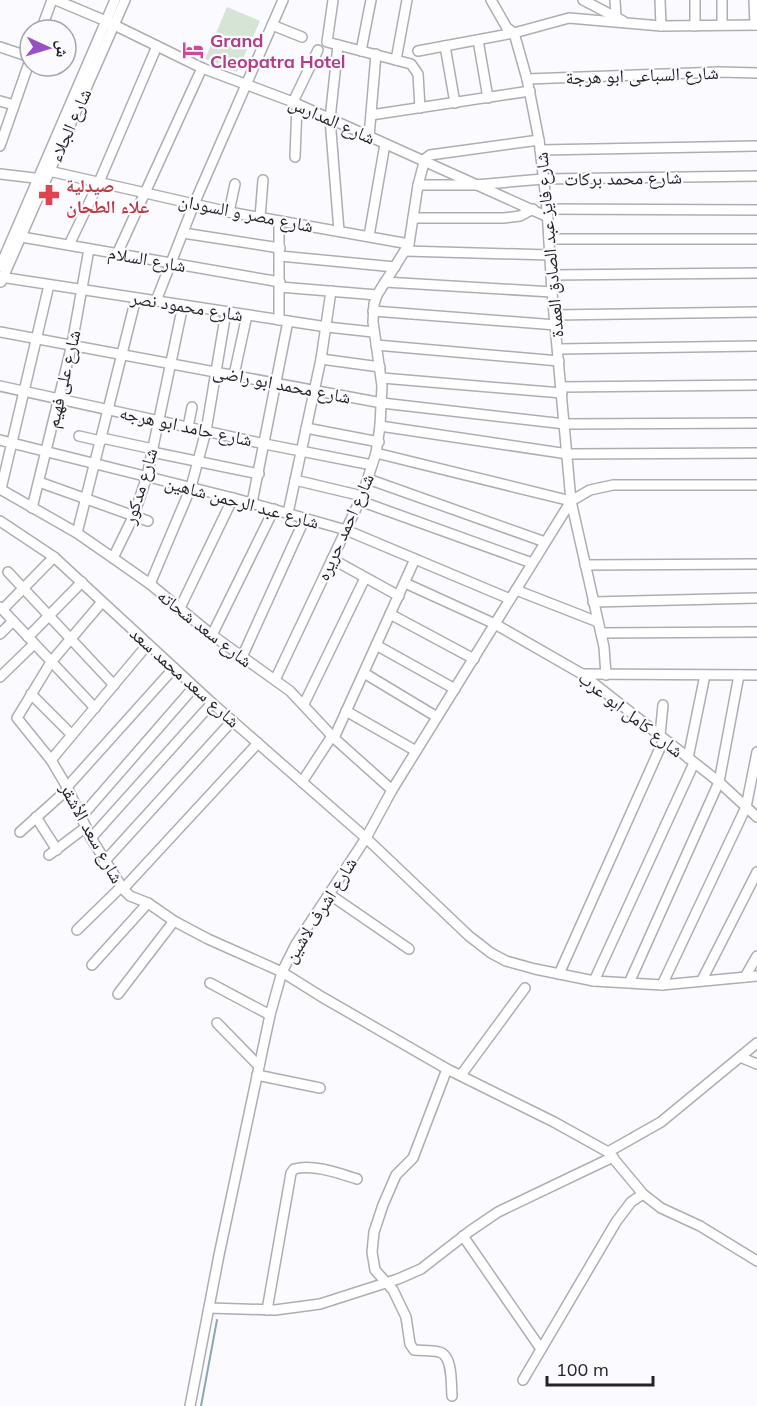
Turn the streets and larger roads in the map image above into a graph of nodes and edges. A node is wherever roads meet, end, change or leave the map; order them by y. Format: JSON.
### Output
{"nodes":[{"id":1,"x":54,"y":0,"type":"edge"},
{"id":2,"x":115,"y":0,"type":"edge"},
{"id":3,"x":125,"y":0,"type":"edge"},
{"id":4,"x":283,"y":0,"type":"edge"},
{"id":5,"x":333,"y":0,"type":"edge"},
{"id":6,"x":371,"y":0,"type":"edge"},
{"id":7,"x":407,"y":0,"type":"edge"},
{"id":8,"x":490,"y":0,"type":"edge"},
{"id":9,"x":583,"y":0,"type":"edge"},
{"id":10,"x":615,"y":0,"type":"edge"},
{"id":11,"x":660,"y":0,"type":"edge"},
{"id":12,"x":695,"y":0,"type":"edge"},
{"id":13,"x":722,"y":0,"type":"edge"},
{"id":14,"x":754,"y":0,"type":"edge"},
{"id":15,"x":616,"y":17,"type":"junction"},
{"id":16,"x":46,"y":18,"type":"edge"},
{"id":17,"x":110,"y":23,"type":"junction"},
{"id":18,"x":272,"y":25,"type":"junction"},
{"id":19,"x":631,"y":25,"type":"junction"},
{"id":20,"x":722,"y":25,"type":"junction"},
{"id":21,"x":756,"y":25,"type":"edge"},
{"id":22,"x":661,"y":26,"type":"junction"},
{"id":23,"x":696,"y":26,"type":"junction"},
{"id":24,"x":514,"y":33,"type":"junction"},
{"id":25,"x":302,"y":36,"type":"dead end"},
{"id":26,"x":478,"y":40,"type":"junction"},
{"id":27,"x":338,"y":45,"type":"junction"},
{"id":28,"x":157,"y":46,"type":"junction"},
{"id":29,"x":445,"y":46,"type":"junction"},
{"id":30,"x":0,"y":47,"type":"edge"},
{"id":31,"x":318,"y":50,"type":"dead end"},
{"id":32,"x":361,"y":51,"type":"junction"},
{"id":33,"x":418,"y":51,"type":"dead end"},
{"id":34,"x":18,"y":54,"type":"edge"},
{"id":35,"x":376,"y":54,"type":"junction"},
{"id":36,"x":396,"y":60,"type":"junction"},
{"id":37,"x":202,"y":68,"type":"junction"},
{"id":38,"x":757,"y":73,"type":"edge"},
{"id":39,"x":23,"y":78,"type":"edge"},
{"id":40,"x":527,"y":79,"type":"junction"},
{"id":41,"x":247,"y":85,"type":"junction"},
{"id":42,"x":530,"y":91,"type":"junction"},
{"id":43,"x":488,"y":98,"type":"junction"},
{"id":44,"x":0,"y":101,"type":"edge"},
{"id":45,"x":295,"y":103,"type":"junction"},
{"id":46,"x":455,"y":103,"type":"junction"},
{"id":47,"x":14,"y":105,"type":"junction"},
{"id":48,"x":420,"y":108,"type":"junction"},
{"id":49,"x":371,"y":115,"type":"junction"},
{"id":50,"x":330,"y":119,"type":"junction"},
{"id":51,"x":369,"y":136,"type":"junction"},
{"id":52,"x":385,"y":144,"type":"junction"},
{"id":53,"x":539,"y":145,"type":"junction"},
{"id":54,"x":0,"y":146,"type":"edge"},
{"id":55,"x":757,"y":146,"type":"edge"},
{"id":56,"x":295,"y":157,"type":"dead end"},
{"id":57,"x":423,"y":162,"type":"junction"},
{"id":58,"x":0,"y":174,"type":"edge"},
{"id":59,"x":44,"y":176,"type":"junction"},
{"id":60,"x":757,"y":176,"type":"edge"},
{"id":61,"x":543,"y":179,"type":"junction"},
{"id":62,"x":263,"y":180,"type":"dead end"},
{"id":63,"x":99,"y":182,"type":"junction"},
{"id":64,"x":235,"y":184,"type":"dead end"},
{"id":65,"x":418,"y":185,"type":"junction"},
{"id":66,"x":475,"y":185,"type":"junction"},
{"id":67,"x":144,"y":192,"type":"junction"},
{"id":68,"x":194,"y":204,"type":"junction"},
{"id":69,"x":533,"y":209,"type":"junction"},
{"id":70,"x":757,"y":210,"type":"edge"},
{"id":71,"x":229,"y":212,"type":"junction"},
{"id":72,"x":548,"y":213,"type":"junction"},
{"id":73,"x":260,"y":217,"type":"junction"},
{"id":74,"x":413,"y":218,"type":"junction"},
{"id":75,"x":279,"y":221,"type":"junction"},
{"id":76,"x":339,"y":231,"type":"junction"},
{"id":77,"x":183,"y":233,"type":"junction"},
{"id":78,"x":17,"y":236,"type":"junction"},
{"id":79,"x":369,"y":236,"type":"junction"},
{"id":80,"x":549,"y":239,"type":"junction"},
{"id":81,"x":757,"y":239,"type":"edge"},
{"id":82,"x":69,"y":245,"type":"junction"},
{"id":83,"x":407,"y":247,"type":"junction"},
{"id":84,"x":89,"y":249,"type":"junction"},
{"id":85,"x":280,"y":252,"type":"junction"},
{"id":86,"x":117,"y":254,"type":"junction"},
{"id":87,"x":550,"y":255,"type":"junction"},
{"id":88,"x":170,"y":263,"type":"junction"},
{"id":89,"x":0,"y":267,"type":"edge"},
{"id":90,"x":395,"y":267,"type":"junction"},
{"id":91,"x":757,"y":273,"type":"edge"},
{"id":92,"x":551,"y":275,"type":"junction"},
{"id":93,"x":1,"y":280,"type":"edge"},
{"id":94,"x":385,"y":282,"type":"junction"},
{"id":95,"x":280,"y":284,"type":"junction"},
{"id":96,"x":49,"y":285,"type":"junction"},
{"id":97,"x":82,"y":290,"type":"junction"},
{"id":98,"x":331,"y":291,"type":"junction"},
{"id":99,"x":552,"y":292,"type":"junction"},
{"id":100,"x":377,"y":295,"type":"junction"},
{"id":101,"x":136,"y":298,"type":"junction"},
{"id":102,"x":156,"y":301,"type":"junction"},
{"id":103,"x":183,"y":305,"type":"junction"},
{"id":104,"x":373,"y":311,"type":"junction"},
{"id":105,"x":226,"y":312,"type":"junction"},
{"id":106,"x":757,"y":312,"type":"edge"},
{"id":107,"x":247,"y":315,"type":"junction"},
{"id":108,"x":555,"y":320,"type":"junction"},
{"id":109,"x":284,"y":321,"type":"junction"},
{"id":110,"x":327,"y":327,"type":"junction"},
{"id":111,"x":0,"y":332,"type":"edge"},
{"id":112,"x":374,"y":332,"type":"junction"},
{"id":113,"x":36,"y":338,"type":"junction"},
{"id":114,"x":72,"y":344,"type":"junction"},
{"id":115,"x":376,"y":345,"type":"junction"},
{"id":116,"x":757,"y":346,"type":"edge"},
{"id":117,"x":558,"y":349,"type":"junction"},
{"id":118,"x":123,"y":354,"type":"junction"},
{"id":119,"x":321,"y":359,"type":"junction"},
{"id":120,"x":560,"y":361,"type":"junction"},
{"id":121,"x":172,"y":363,"type":"junction"},
{"id":122,"x":380,"y":368,"type":"junction"},
{"id":123,"x":217,"y":371,"type":"junction"},
{"id":124,"x":234,"y":375,"type":"junction"},
{"id":125,"x":382,"y":378,"type":"junction"},
{"id":126,"x":277,"y":383,"type":"junction"},
{"id":127,"x":757,"y":385,"type":"edge"},
{"id":128,"x":0,"y":386,"type":"edge"},
{"id":129,"x":315,"y":390,"type":"junction"},
{"id":130,"x":562,"y":390,"type":"junction"},
{"id":131,"x":24,"y":391,"type":"junction"},
{"id":132,"x":59,"y":398,"type":"junction"},
{"id":133,"x":381,"y":403,"type":"junction"},
{"id":134,"x":192,"y":407,"type":"dead end"},
{"id":135,"x":109,"y":409,"type":"junction"},
{"id":136,"x":159,"y":420,"type":"junction"},
{"id":137,"x":565,"y":423,"type":"junction"},
{"id":138,"x":757,"y":423,"type":"edge"},
{"id":139,"x":380,"y":426,"type":"junction"},
{"id":140,"x":188,"y":427,"type":"junction"},
{"id":141,"x":306,"y":428,"type":"junction"},
{"id":142,"x":206,"y":431,"type":"junction"},
{"id":143,"x":79,"y":436,"type":"dead end"},
{"id":144,"x":102,"y":439,"type":"junction"},
{"id":145,"x":0,"y":440,"type":"edge"},
{"id":146,"x":13,"y":442,"type":"junction"},
{"id":147,"x":379,"y":442,"type":"junction"},
{"id":148,"x":265,"y":444,"type":"junction"},
{"id":149,"x":152,"y":450,"type":"junction"},
{"id":150,"x":46,"y":451,"type":"junction"},
{"id":151,"x":301,"y":451,"type":"junction"},
{"id":152,"x":376,"y":453,"type":"junction"},
{"id":153,"x":757,"y":453,"type":"edge"},
{"id":154,"x":568,"y":454,"type":"junction"},
{"id":155,"x":199,"y":462,"type":"junction"},
{"id":156,"x":96,"y":463,"type":"junction"},
{"id":157,"x":372,"y":465,"type":"junction"},
{"id":158,"x":258,"y":474,"type":"junction"},
{"id":159,"x":147,"y":476,"type":"junction"},
{"id":160,"x":368,"y":479,"type":"junction"},
{"id":161,"x":295,"y":480,"type":"junction"},
{"id":162,"x":39,"y":482,"type":"junction"},
{"id":163,"x":757,"y":484,"type":"edge"},
{"id":164,"x":191,"y":488,"type":"junction"},
{"id":165,"x":0,"y":489,"type":"edge"},
{"id":166,"x":233,"y":498,"type":"junction"},
{"id":167,"x":361,"y":498,"type":"junction"},
{"id":168,"x":86,"y":499,"type":"junction"},
{"id":169,"x":571,"y":501,"type":"junction"},
{"id":170,"x":252,"y":503,"type":"junction"},
{"id":171,"x":32,"y":508,"type":"junction"},
{"id":172,"x":274,"y":509,"type":"junction"},
{"id":173,"x":288,"y":513,"type":"junction"},
{"id":174,"x":134,"y":515,"type":"junction"},
{"id":175,"x":305,"y":518,"type":"junction"},
{"id":176,"x":0,"y":521,"type":"edge"},
{"id":177,"x":148,"y":521,"type":"dead end"},
{"id":178,"x":346,"y":530,"type":"junction"},
{"id":179,"x":77,"y":532,"type":"junction"},
{"id":180,"x":545,"y":542,"type":"junction"},
{"id":181,"x":54,"y":557,"type":"junction"},
{"id":182,"x":112,"y":558,"type":"junction"},
{"id":183,"x":332,"y":559,"type":"junction"},
{"id":184,"x":415,"y":559,"type":"junction"},
{"id":185,"x":532,"y":562,"type":"junction"},
{"id":186,"x":757,"y":564,"type":"edge"},
{"id":187,"x":585,"y":566,"type":"junction"},
{"id":188,"x":8,"y":572,"type":"dead end"},
{"id":189,"x":365,"y":578,"type":"junction"},
{"id":190,"x":82,"y":582,"type":"junction"},
{"id":191,"x":405,"y":583,"type":"junction"},
{"id":192,"x":150,"y":584,"type":"junction"},
{"id":193,"x":23,"y":588,"type":"junction"},
{"id":194,"x":516,"y":590,"type":"junction"},
{"id":195,"x":399,"y":596,"type":"junction"},
{"id":196,"x":757,"y":598,"type":"edge"},
{"id":197,"x":510,"y":599,"type":"junction"},
{"id":198,"x":102,"y":602,"type":"junction"},
{"id":199,"x":593,"y":602,"type":"junction"},
{"id":200,"x":1,"y":608,"type":"edge"},
{"id":201,"x":179,"y":610,"type":"junction"},
{"id":202,"x":390,"y":614,"type":"junction"},
{"id":203,"x":49,"y":616,"type":"junction"},
{"id":204,"x":13,"y":621,"type":"junction"},
{"id":205,"x":598,"y":622,"type":"junction"},
{"id":206,"x":495,"y":624,"type":"junction"},
{"id":207,"x":757,"y":632,"type":"edge"},
{"id":208,"x":601,"y":633,"type":"junction"},
{"id":209,"x":0,"y":634,"type":"edge"},
{"id":210,"x":212,"y":635,"type":"junction"},
{"id":211,"x":71,"y":639,"type":"junction"},
{"id":212,"x":32,"y":640,"type":"junction"},
{"id":213,"x":148,"y":644,"type":"junction"},
{"id":214,"x":376,"y":645,"type":"junction"},
{"id":215,"x":242,"y":657,"type":"junction"},
{"id":216,"x":474,"y":659,"type":"junction"},
{"id":217,"x":51,"y":662,"type":"junction"},
{"id":218,"x":174,"y":668,"type":"junction"},
{"id":219,"x":364,"y":673,"type":"junction"},
{"id":220,"x":582,"y":674,"type":"junction"},
{"id":221,"x":606,"y":675,"type":"junction"},
{"id":222,"x":705,"y":675,"type":"junction"},
{"id":223,"x":739,"y":675,"type":"junction"},
{"id":224,"x":757,"y":675,"type":"edge"},
{"id":225,"x":0,"y":677,"type":"edge"},
{"id":226,"x":275,"y":680,"type":"junction"},
{"id":227,"x":114,"y":685,"type":"junction"},
{"id":228,"x":194,"y":687,"type":"junction"},
{"id":229,"x":455,"y":689,"type":"junction"},
{"id":230,"x":31,"y":694,"type":"junction"},
{"id":231,"x":212,"y":703,"type":"junction"},
{"id":232,"x":304,"y":704,"type":"junction"},
{"id":233,"x":663,"y":705,"type":"dead end"},
{"id":234,"x":95,"y":708,"type":"junction"},
{"id":235,"x":346,"y":711,"type":"junction"},
{"id":236,"x":437,"y":717,"type":"junction"},
{"id":237,"x":232,"y":721,"type":"junction"},
{"id":238,"x":72,"y":735,"type":"junction"},
{"id":239,"x":333,"y":737,"type":"junction"},
{"id":240,"x":662,"y":737,"type":"junction"},
{"id":241,"x":258,"y":743,"type":"junction"},
{"id":242,"x":416,"y":752,"type":"junction"},
{"id":243,"x":757,"y":752,"type":"edge"},
{"id":244,"x":51,"y":760,"type":"junction"},
{"id":245,"x":691,"y":760,"type":"junction"},
{"id":246,"x":303,"y":782,"type":"junction"},
{"id":247,"x":719,"y":782,"type":"junction"},
{"id":248,"x":67,"y":788,"type":"junction"},
{"id":249,"x":392,"y":790,"type":"junction"},
{"id":250,"x":746,"y":807,"type":"junction"},
{"id":251,"x":36,"y":817,"type":"junction"},
{"id":252,"x":81,"y":817,"type":"junction"},
{"id":253,"x":757,"y":817,"type":"edge"},
{"id":254,"x":86,"y":827,"type":"junction"},
{"id":255,"x":20,"y":832,"type":"dead end"},
{"id":256,"x":91,"y":838,"type":"junction"},
{"id":257,"x":366,"y":838,"type":"junction"},
{"id":258,"x":104,"y":862,"type":"junction"},
{"id":259,"x":757,"y":872,"type":"edge"},
{"id":260,"x":122,"y":888,"type":"junction"},
{"id":261,"x":329,"y":894,"type":"junction"},
{"id":262,"x":148,"y":903,"type":"junction"},
{"id":263,"x":174,"y":921,"type":"junction"},
{"id":264,"x":76,"y":930,"type":"dead end"},
{"id":265,"x":410,"y":949,"type":"dead end"},
{"id":266,"x":757,"y":956,"type":"edge"},
{"id":267,"x":92,"y":965,"type":"dead end"},
{"id":268,"x":282,"y":972,"type":"junction"},
{"id":269,"x":559,"y":974,"type":"junction"},
{"id":270,"x":757,"y":976,"type":"edge"},
{"id":271,"x":745,"y":977,"type":"junction"},
{"id":272,"x":702,"y":980,"type":"junction"},
{"id":273,"x":594,"y":981,"type":"junction"},
{"id":274,"x":210,"y":983,"type":"dead end"},
{"id":275,"x":629,"y":983,"type":"junction"},
{"id":276,"x":662,"y":984,"type":"junction"},
{"id":277,"x":525,"y":988,"type":"dead end"},
{"id":278,"x":118,"y":994,"type":"dead end"},
{"id":279,"x":270,"y":1015,"type":"junction"},
{"id":280,"x":218,"y":1023,"type":"dead end"},
{"id":281,"x":757,"y":1043,"type":"edge"},
{"id":282,"x":740,"y":1057,"type":"junction"},
{"id":283,"x":757,"y":1064,"type":"edge"},
{"id":284,"x":447,"y":1069,"type":"junction"},
{"id":285,"x":258,"y":1071,"type":"junction"},
{"id":286,"x":461,"y":1075,"type":"junction"},
{"id":287,"x":320,"y":1088,"type":"dead end"},
{"id":288,"x":610,"y":1155,"type":"junction"},
{"id":289,"x":357,"y":1179,"type":"dead end"},
{"id":290,"x":643,"y":1194,"type":"junction"},
{"id":291,"x":463,"y":1236,"type":"junction"},
{"id":292,"x":757,"y":1261,"type":"edge"},
{"id":293,"x":385,"y":1283,"type":"junction"},
{"id":294,"x":209,"y":1308,"type":"junction"},
{"id":295,"x":267,"y":1310,"type":"junction"},
{"id":296,"x":541,"y":1349,"type":"junction"},
{"id":297,"x":523,"y":1380,"type":"dead end"},
{"id":298,"x":452,"y":1396,"type":"dead end"},
{"id":299,"x":190,"y":1406,"type":"edge"}],
"edges":[{"from":1,"to":16,"type":"street"},
{"from":1,"to":17,"type":"street","name":"شارع المدارس"},
{"from":2,"to":17,"type":"street","name":"شارع الجلاء"},
{"from":3,"to":17,"type":"street","name":"شارع الجلاء"},
{"from":4,"to":18,"type":"street"},
{"from":5,"to":27,"type":"street"},
{"from":6,"to":32,"type":"street"},
{"from":7,"to":36,"type":"street"},
{"from":8,"to":24,"type":"street","name":"شارع فايز عبد الصادق العمدة"},
{"from":9,"to":15,"type":"street"},
{"from":10,"to":15,"type":"street"},
{"from":11,"to":22,"type":"street"},
{"from":12,"to":23,"type":"street"},
{"from":13,"to":20,"type":"street"},
{"from":14,"to":21,"type":"street"},
{"from":15,"to":19,"type":"street"},
{"from":17,"to":28,"type":"street","name":"شارع المدارس"},
{"from":17,"to":59,"type":"street","name":"شارع الجلاء"},
{"from":18,"to":25,"type":"street"},
{"from":18,"to":41,"type":"street"},
{"from":19,"to":22,"type":"street"},
{"from":19,"to":24,"type":"street"},
{"from":20,"to":21,"type":"street"},
{"from":20,"to":23,"type":"street"},
{"from":22,"to":23,"type":"street"},
{"from":24,"to":26,"type":"street"},
{"from":24,"to":40,"type":"street","name":"شارع فايز عبد الصادق العمدة"},
{"from":26,"to":29,"type":"street"},
{"from":26,"to":43,"type":"street"},
{"from":27,"to":32,"type":"street"},
{"from":27,"to":50,"type":"street"},
{"from":28,"to":37,"type":"street","name":"شارع المدارس"},
{"from":28,"to":63,"type":"street"},
{"from":29,"to":33,"type":"street"},
{"from":29,"to":46,"type":"street"},
{"from":30,"to":34,"type":"street"},
{"from":31,"to":45,"type":"street"},
{"from":32,"to":35,"type":"street"},
{"from":35,"to":36,"type":"street"},
{"from":35,"to":49,"type":"street"},
{"from":36,"to":48,"type":"street"},
{"from":37,"to":41,"type":"street","name":"شارع المدارس"},
{"from":37,"to":67,"type":"street"},
{"from":38,"to":40,"type":"street","name":"شارع السباعى ابو هرجة"},
{"from":39,"to":47,"type":"street"},
{"from":40,"to":42,"type":"street","name":"شارع فايز عبد الصادق العمدة"},
{"from":41,"to":45,"type":"street","name":"شارع المدارس"},
{"from":41,"to":68,"type":"street"},
{"from":42,"to":43,"type":"street"},
{"from":42,"to":53,"type":"street","name":"شارع فايز عبد الصادق العمدة"},
{"from":43,"to":46,"type":"street"},
{"from":44,"to":47,"type":"street"},
{"from":45,"to":50,"type":"street","name":"شارع المدارس"},
{"from":45,"to":56,"type":"street"},
{"from":46,"to":48,"type":"street"},
{"from":47,"to":54,"type":"street"},
{"from":48,"to":49,"type":"street"},
{"from":49,"to":51,"type":"street"},
{"from":50,"to":51,"type":"street","name":"شارع المدارس"},
{"from":50,"to":76,"type":"street"},
{"from":51,"to":52,"type":"street","name":"شارع المدارس"},
{"from":52,"to":57,"type":"street","name":"شارع المدارس"},
{"from":52,"to":79,"type":"street"},
{"from":53,"to":55,"type":"street"},
{"from":53,"to":57,"type":"street"},
{"from":53,"to":61,"type":"street","name":"شارع فايز عبد الصادق العمدة"},
{"from":57,"to":65,"type":"street","name":"شارع احمد حريره"},
{"from":57,"to":66,"type":"street","name":"شارع المدارس"},
{"from":58,"to":59,"type":"street","name":"شارع مصر و السودان"},
{"from":59,"to":63,"type":"street","name":"شارع مصر و السودان"},
{"from":59,"to":78,"type":"street","name":"شارع الجلاء"},
{"from":60,"to":61,"type":"street","name":"شارع محمد بركات"},
{"from":61,"to":66,"type":"street","name":"شارع محمد بركات"},
{"from":61,"to":72,"type":"street","name":"شارع فايز عبد الصادق العمدة"},
{"from":62,"to":73,"type":"street"},
{"from":63,"to":67,"type":"street","name":"شارع مصر و السودان"},
{"from":63,"to":82,"type":"street"},
{"from":64,"to":71,"type":"street"},
{"from":65,"to":66,"type":"street","name":"شارع محمد بركات"},
{"from":65,"to":74,"type":"street","name":"شارع احمد حريره"},
{"from":66,"to":69,"type":"street","name":"شارع المدارس"},
{"from":67,"to":68,"type":"street","name":"شارع مصر و السودان"},
{"from":67,"to":86,"type":"street"},
{"from":68,"to":71,"type":"street","name":"شارع مصر و السودان"},
{"from":68,"to":77,"type":"street"},
{"from":69,"to":72,"type":"street","name":"شارع المدارس"},
{"from":69,"to":74,"type":"street"},
{"from":70,"to":72,"type":"street"},
{"from":71,"to":73,"type":"street","name":"شارع مصر و السودان"},
{"from":72,"to":80,"type":"street","name":"شارع فايز عبد الصادق العمدة"},
{"from":73,"to":75,"type":"street","name":"شارع مصر و السودان"},
{"from":74,"to":83,"type":"street","name":"شارع احمد حريره"},
{"from":75,"to":76,"type":"street","name":"شارع مصر و السودان"},
{"from":75,"to":85,"type":"street"},
{"from":76,"to":79,"type":"street","name":"شارع مصر و السودان"},
{"from":77,"to":85,"type":"street"},
{"from":77,"to":88,"type":"street"},
{"from":78,"to":82,"type":"street","name":"شارع السلام"},
{"from":78,"to":89,"type":"street","name":"شارع الجلاء"},
{"from":78,"to":93,"type":"street","name":"شارع الجلاء"},
{"from":79,"to":83,"type":"street","name":"شارع مصر و السودان"},
{"from":80,"to":81,"type":"street"},
{"from":80,"to":87,"type":"street","name":"شارع فايز عبد الصادق العمدة"},
{"from":82,"to":84,"type":"street","name":"شارع السلام"},
{"from":83,"to":87,"type":"street","name":"شارع مصر و السودان"},
{"from":83,"to":90,"type":"street","name":"شارع احمد حريره"},
{"from":84,"to":86,"type":"street","name":"شارع السلام"},
{"from":84,"to":97,"type":"street","name":"شارع على فهيم"},
{"from":85,"to":90,"type":"street"},
{"from":85,"to":95,"type":"street"},
{"from":86,"to":88,"type":"street","name":"شارع السلام"},
{"from":87,"to":92,"type":"street","name":"شارع فايز عبد الصادق العمدة"},
{"from":88,"to":95,"type":"street","name":"شارع السلام"},
{"from":88,"to":102,"type":"street"},
{"from":90,"to":94,"type":"street","name":"شارع احمد حريره"},
{"from":91,"to":92,"type":"street"},
{"from":92,"to":99,"type":"street","name":"شارع فايز عبد الصادق العمدة"},
{"from":93,"to":96,"type":"street","name":"شارع محمود نصر"},
{"from":94,"to":99,"type":"street"},
{"from":94,"to":100,"type":"street","name":"شارع احمد حريره"},
{"from":95,"to":98,"type":"street","name":"شارع السلام"},
{"from":95,"to":109,"type":"street"},
{"from":96,"to":97,"type":"street","name":"شارع محمود نصر"},
{"from":96,"to":113,"type":"street"},
{"from":97,"to":101,"type":"street","name":"شارع محمود نصر"},
{"from":97,"to":114,"type":"street","name":"شارع على فهيم"},
{"from":98,"to":100,"type":"street","name":"شارع السلام"},
{"from":98,"to":110,"type":"street"},
{"from":99,"to":108,"type":"street","name":"شارع فايز عبد الصادق العمدة"},
{"from":100,"to":104,"type":"street","name":"شارع احمد حريره"},
{"from":101,"to":102,"type":"street","name":"شارع محمود نصر"},
{"from":101,"to":118,"type":"street"},
{"from":102,"to":103,"type":"street","name":"شارع محمود نصر"},
{"from":103,"to":105,"type":"street","name":"شارع محمود نصر"},
{"from":103,"to":121,"type":"street","name":"شارع مدكور"},
{"from":104,"to":108,"type":"street"},
{"from":104,"to":112,"type":"street","name":"شارع احمد حريره"},
{"from":105,"to":107,"type":"street","name":"شارع محمود نصر"},
{"from":105,"to":123,"type":"street"},
{"from":106,"to":108,"type":"street"},
{"from":107,"to":109,"type":"street","name":"شارع محمود نصر"},
{"from":107,"to":124,"type":"street"},
{"from":108,"to":117,"type":"street","name":"شارع فايز عبد الصادق العمدة"},
{"from":109,"to":110,"type":"street","name":"شارع محمود نصر"},
{"from":109,"to":126,"type":"street"},
{"from":110,"to":112,"type":"street","name":"شارع محمود نصر"},
{"from":110,"to":119,"type":"street"},
{"from":111,"to":113,"type":"street","name":"شارع محمد ابو راضى"},
{"from":112,"to":115,"type":"street","name":"شارع احمد حريره"},
{"from":113,"to":114,"type":"street","name":"شارع محمد ابو راضى"},
{"from":113,"to":131,"type":"street"},
{"from":114,"to":118,"type":"street","name":"شارع محمد ابو راضى"},
{"from":114,"to":132,"type":"street","name":"شارع على فهيم"},
{"from":115,"to":120,"type":"street"},
{"from":115,"to":122,"type":"street","name":"شارع احمد حريره"},
{"from":116,"to":117,"type":"street"},
{"from":117,"to":120,"type":"street","name":"شارع فايز عبد الصادق العمدة"},
{"from":118,"to":121,"type":"street","name":"شارع محمد ابو راضى"},
{"from":118,"to":135,"type":"street"},
{"from":119,"to":122,"type":"street"},
{"from":119,"to":129,"type":"street"},
{"from":120,"to":130,"type":"street","name":"شارع فايز عبد الصادق العمدة"},
{"from":121,"to":123,"type":"street","name":"شارع محمد ابو راضى"},
{"from":121,"to":136,"type":"street","name":"شارع مدكور"},
{"from":122,"to":125,"type":"street","name":"شارع احمد حريره"},
{"from":123,"to":124,"type":"street","name":"شارع محمد ابو راضى"},
{"from":123,"to":142,"type":"street"},
{"from":124,"to":126,"type":"street","name":"شارع محمد ابو راضى"},
{"from":125,"to":130,"type":"street"},
{"from":125,"to":133,"type":"street","name":"شارع احمد حريره"},
{"from":126,"to":129,"type":"street","name":"شارع محمد ابو راضى"},
{"from":126,"to":148,"type":"street"},
{"from":127,"to":130,"type":"street"},
{"from":128,"to":131,"type":"street","name":"شارع حامد ابو هرجه"},
{"from":129,"to":133,"type":"street","name":"شارع محمد ابو راضى"},
{"from":129,"to":141,"type":"street"},
{"from":130,"to":137,"type":"street","name":"شارع فايز عبد الصادق العمدة"},
{"from":131,"to":132,"type":"street","name":"شارع حامد ابو هرجه"},
{"from":131,"to":146,"type":"street"},
{"from":132,"to":135,"type":"street","name":"شارع حامد ابو هرجه"},
{"from":132,"to":150,"type":"street","name":"شارع على فهيم"},
{"from":133,"to":137,"type":"street","name":"شارع محمد ابو راضى"},
{"from":133,"to":139,"type":"street","name":"شارع احمد حريره"},
{"from":134,"to":140,"type":"street"},
{"from":135,"to":136,"type":"street","name":"شارع حامد ابو هرجه"},
{"from":135,"to":144,"type":"street"},
{"from":136,"to":140,"type":"street","name":"شارع حامد ابو هرجه"},
{"from":136,"to":149,"type":"street","name":"شارع مدكور"},
{"from":137,"to":138,"type":"street","name":"شارع محمد ابو راضى"},
{"from":137,"to":154,"type":"street","name":"شارع فايز عبد الصادق العمدة"},
{"from":139,"to":147,"type":"street","name":"شارع احمد حريره"},
{"from":139,"to":154,"type":"street"},
{"from":140,"to":142,"type":"street","name":"شارع حامد ابو هرجه"},
{"from":141,"to":147,"type":"street"},
{"from":141,"to":151,"type":"street"},
{"from":142,"to":148,"type":"street","name":"شارع حامد ابو هرجه"},
{"from":142,"to":155,"type":"street"},
{"from":143,"to":144,"type":"street"},
{"from":144,"to":149,"type":"street"},
{"from":144,"to":156,"type":"street"},
{"from":145,"to":146,"type":"street","name":"شارع عبد الرحمن شاهين"},
{"from":146,"to":150,"type":"street","name":"شارع عبد الرحمن شاهين"},
{"from":146,"to":165,"type":"street"},
{"from":147,"to":152,"type":"street","name":"شارع احمد حريره"},
{"from":148,"to":151,"type":"street","name":"شارع حامد ابو هرجه"},
{"from":148,"to":158,"type":"street"},
{"from":149,"to":155,"type":"street"},
{"from":149,"to":159,"type":"street","name":"شارع مدكور"},
{"from":150,"to":156,"type":"street","name":"شارع عبد الرحمن شاهين"},
{"from":150,"to":162,"type":"street","name":"شارع على فهيم"},
{"from":151,"to":157,"type":"street","name":"شارع حامد ابو هرجه"},
{"from":151,"to":161,"type":"street"},
{"from":152,"to":157,"type":"street","name":"شارع احمد حريره"},
{"from":152,"to":169,"type":"street"},
{"from":153,"to":154,"type":"street"},
{"from":154,"to":169,"type":"street","name":"شارع فايز عبد الصادق العمدة"},
{"from":155,"to":158,"type":"street"},
{"from":155,"to":164,"type":"street"},
{"from":156,"to":159,"type":"street","name":"شارع عبد الرحمن شاهين"},
{"from":156,"to":168,"type":"street"},
{"from":157,"to":160,"type":"street","name":"شارع احمد حريره"},
{"from":158,"to":170,"type":"street"},
{"from":159,"to":164,"type":"street","name":"شارع عبد الرحمن شاهين"},
{"from":159,"to":174,"type":"street","name":"شارع مدكور"},
{"from":160,"to":167,"type":"street","name":"شارع احمد حريره"},
{"from":160,"to":180,"type":"street"},
{"from":161,"to":167,"type":"street"},
{"from":161,"to":173,"type":"street"},
{"from":162,"to":168,"type":"street"},
{"from":162,"to":171,"type":"street","name":"شارع على فهيم"},
{"from":163,"to":169,"type":"street"},
{"from":164,"to":166,"type":"street","name":"شارع عبد الرحمن شاهين"},
{"from":164,"to":192,"type":"street"},
{"from":165,"to":171,"type":"street","name":"شارع سعد شحاته"},
{"from":166,"to":170,"type":"street","name":"شارع عبد الرحمن شاهين"},
{"from":166,"to":201,"type":"street"},
{"from":167,"to":178,"type":"street","name":"شارع احمد حريره"},
{"from":167,"to":185,"type":"street"},
{"from":168,"to":174,"type":"street"},
{"from":168,"to":179,"type":"street"},
{"from":169,"to":180,"type":"street","name":"شارع اشرف لاشين"},
{"from":169,"to":187,"type":"street","name":"شارع فايز عبد الصادق العمدة"},
{"from":170,"to":172,"type":"street","name":"شارع عبد الرحمن شاهين"},
{"from":171,"to":179,"type":"street","name":"شارع سعد شحاته"},
{"from":172,"to":173,"type":"street","name":"شارع عبد الرحمن شاهين"},
{"from":172,"to":210,"type":"street"},
{"from":173,"to":175,"type":"street","name":"شارع عبد الرحمن شاهين"},
{"from":174,"to":177,"type":"street"},
{"from":174,"to":182,"type":"street","name":"شارع مدكور"},
{"from":175,"to":178,"type":"street","name":"شارع عبد الرحمن شاهين"},
{"from":175,"to":215,"type":"street"},
{"from":176,"to":181,"type":"street","name":"شارع سعد محمد سعد"},
{"from":178,"to":183,"type":"street","name":"شارع احمد حريره"},
{"from":178,"to":184,"type":"street","name":"شارع عبد الرحمن شاهين"},
{"from":179,"to":182,"type":"street","name":"شارع سعد شحاته"},
{"from":180,"to":185,"type":"street","name":"شارع اشرف لاشين"},
{"from":181,"to":190,"type":"street","name":"شارع سعد محمد سعد"},
{"from":181,"to":193,"type":"street"},
{"from":182,"to":192,"type":"street","name":"شارع سعد شحاته"},
{"from":183,"to":189,"type":"street"},
{"from":183,"to":226,"type":"street","name":"شارع احمد حريره"},
{"from":184,"to":191,"type":"street"},
{"from":184,"to":197,"type":"street","name":"شارع عبد الرحمن شاهين"},
{"from":185,"to":194,"type":"street","name":"شارع اشرف لاشين"},
{"from":186,"to":187,"type":"street"},
{"from":187,"to":199,"type":"street","name":"شارع فايز عبد الصادق العمدة"},
{"from":188,"to":193,"type":"street"},
{"from":189,"to":195,"type":"street"},
{"from":189,"to":232,"type":"street"},
{"from":190,"to":198,"type":"street","name":"شارع سعد محمد سعد"},
{"from":190,"to":203,"type":"street"},
{"from":191,"to":195,"type":"street"},
{"from":191,"to":206,"type":"street","name":"شارع كامل ابو عرب"},
{"from":192,"to":201,"type":"street","name":"شارع سعد شحاته"},
{"from":193,"to":200,"type":"street"},
{"from":193,"to":203,"type":"street"},
{"from":194,"to":197,"type":"street","name":"شارع اشرف لاشين"},
{"from":194,"to":205,"type":"street"},
{"from":195,"to":202,"type":"street"},
{"from":196,"to":199,"type":"street"},
{"from":197,"to":206,"type":"street","name":"شارع اشرف لاشين"},
{"from":198,"to":211,"type":"street"},
{"from":198,"to":213,"type":"street","name":"شارع سعد محمد سعد"},
{"from":199,"to":205,"type":"street","name":"شارع فايز عبد الصادق العمدة"},
{"from":200,"to":204,"type":"street"},
{"from":201,"to":210,"type":"street","name":"شارع سعد شحاته"},
{"from":202,"to":214,"type":"street"},
{"from":202,"to":216,"type":"street"},
{"from":203,"to":211,"type":"street"},
{"from":203,"to":212,"type":"street"},
{"from":204,"to":209,"type":"street"},
{"from":204,"to":212,"type":"street"},
{"from":205,"to":208,"type":"street","name":"شارع فايز عبد الصادق العمدة"},
{"from":206,"to":216,"type":"street","name":"شارع اشرف لاشين"},
{"from":206,"to":220,"type":"street","name":"شارع كامل ابو عرب"},
{"from":207,"to":208,"type":"street"},
{"from":208,"to":221,"type":"street","name":"شارع فايز عبد الصادق العمدة"},
{"from":210,"to":215,"type":"street","name":"شارع سعد شحاته"},
{"from":211,"to":217,"type":"street"},
{"from":211,"to":227,"type":"street"},
{"from":212,"to":217,"type":"street"},
{"from":212,"to":225,"type":"street"},
{"from":213,"to":218,"type":"street","name":"شارع سعد محمد سعد"},
{"from":213,"to":227,"type":"street"},
{"from":214,"to":219,"type":"street"},
{"from":214,"to":229,"type":"street"},
{"from":215,"to":226,"type":"street","name":"شارع سعد شحاته"},
{"from":216,"to":229,"type":"street","name":"شارع اشرف لاشين"},
{"from":217,"to":230,"type":"street"},
{"from":217,"to":234,"type":"street"},
{"from":218,"to":228,"type":"street","name":"شارع سعد محمد سعد"},
{"from":218,"to":248,"type":"street"},
{"from":219,"to":235,"type":"street"},
{"from":219,"to":236,"type":"street"},
{"from":220,"to":221,"type":"street"},
{"from":220,"to":240,"type":"street","name":"شارع كامل ابو عرب"},
{"from":221,"to":222,"type":"street"},
{"from":222,"to":223,"type":"street"},
{"from":222,"to":245,"type":"street"},
{"from":223,"to":224,"type":"street"},
{"from":223,"to":247,"type":"street"},
{"from":226,"to":232,"type":"street","name":"شارع سعد شحاته"},
{"from":227,"to":234,"type":"street"},
{"from":228,"to":231,"type":"street","name":"شارع سعد محمد سعد"},
{"from":228,"to":252,"type":"street"},
{"from":229,"to":236,"type":"street","name":"شارع اشرف لاشين"},
{"from":230,"to":238,"type":"street"},
{"from":230,"to":244,"type":"street","name":"شارع سعد الأشقر"},
{"from":231,"to":237,"type":"street","name":"شارع سعد محمد سعد"},
{"from":231,"to":256,"type":"street"},
{"from":232,"to":239,"type":"street","name":"شارع سعد شحاته"},
{"from":233,"to":240,"type":"street"},
{"from":234,"to":238,"type":"street"},
{"from":235,"to":239,"type":"street"},
{"from":235,"to":242,"type":"street"},
{"from":236,"to":242,"type":"street","name":"شارع اشرف لاشين"},
{"from":237,"to":241,"type":"street","name":"شارع سعد محمد سعد"},
{"from":237,"to":258,"type":"street"},
{"from":238,"to":244,"type":"street"},
{"from":239,"to":246,"type":"street"},
{"from":239,"to":249,"type":"street","name":"شارع سعد شحاته"},
{"from":240,"to":245,"type":"street","name":"شارع كامل ابو عرب"},
{"from":240,"to":269,"type":"street"},
{"from":241,"to":246,"type":"street","name":"شارع سعد محمد سعد"},
{"from":241,"to":260,"type":"street"},
{"from":242,"to":249,"type":"street","name":"شارع اشرف لاشين"},
{"from":243,"to":250,"type":"street"},
{"from":244,"to":248,"type":"street","name":"شارع سعد الأشقر"},
{"from":245,"to":247,"type":"street","name":"شارع كامل ابو عرب"},
{"from":245,"to":273,"type":"street"},
{"from":246,"to":257,"type":"street","name":"شارع سعد محمد سعد"},
{"from":247,"to":250,"type":"street","name":"شارع كامل ابو عرب"},
{"from":247,"to":275,"type":"street"},
{"from":248,"to":251,"type":"street"},
{"from":248,"to":252,"type":"street","name":"شارع سعد الأشقر"},
{"from":249,"to":257,"type":"street","name":"شارع اشرف لاشين"},
{"from":250,"to":253,"type":"street","name":"شارع كامل ابو عرب"},
{"from":250,"to":276,"type":"street"},
{"from":251,"to":254,"type":"street"},
{"from":251,"to":255,"type":"street"},
{"from":252,"to":254,"type":"street","name":"شارع سعد الأشقر"},
{"from":254,"to":256,"type":"street","name":"شارع سعد الأشقر"},
{"from":256,"to":258,"type":"street","name":"شارع سعد الأشقر"},
{"from":257,"to":261,"type":"street","name":"شارع اشرف لاشين"},
{"from":257,"to":269,"type":"street","name":"شارع سعد محمد سعد"},
{"from":258,"to":260,"type":"street","name":"شارع سعد الأشقر"},
{"from":259,"to":272,"type":"street"},
{"from":260,"to":262,"type":"street","name":"شارع سعد الأشقر"},
{"from":260,"to":264,"type":"street"},
{"from":261,"to":265,"type":"street"},
{"from":261,"to":268,"type":"street","name":"شارع اشرف لاشين"},
{"from":262,"to":263,"type":"street","name":"شارع سعد الأشقر"},
{"from":262,"to":267,"type":"street"},
{"from":263,"to":268,"type":"street","name":"شارع سعد الأشقر"},
{"from":263,"to":278,"type":"street"},
{"from":266,"to":271,"type":"street"},
{"from":268,"to":279,"type":"street","name":"شارع اشرف لاشين"},
{"from":268,"to":284,"type":"street","name":"شارع سعد الأشقر"},
{"from":269,"to":273,"type":"street","name":"شارع سعد محمد سعد"},
{"from":270,"to":271,"type":"street","name":"شارع سعد محمد سعد"},
{"from":271,"to":272,"type":"street","name":"شارع سعد محمد سعد"},
{"from":272,"to":276,"type":"street","name":"شارع سعد محمد سعد"},
{"from":273,"to":275,"type":"street","name":"شارع سعد محمد سعد"},
{"from":274,"to":279,"type":"street"},
{"from":275,"to":276,"type":"street","name":"شارع سعد محمد سعد"},
{"from":277,"to":286,"type":"street"},
{"from":279,"to":285,"type":"street","name":"شارع اشرف لاشين"},
{"from":280,"to":285,"type":"street"},
{"from":281,"to":282,"type":"street"},
{"from":282,"to":283,"type":"street"},
{"from":282,"to":288,"type":"street"},
{"from":284,"to":286,"type":"street","name":"شارع سعد الأشقر"},
{"from":284,"to":293,"type":"street"},
{"from":285,"to":287,"type":"street"},
{"from":285,"to":294,"type":"street","name":"شارع اشرف لاشين"},
{"from":286,"to":288,"type":"street","name":"شارع سعد الأشقر"},
{"from":288,"to":290,"type":"street"},
{"from":288,"to":291,"type":"street"},
{"from":289,"to":295,"type":"street"},
{"from":290,"to":292,"type":"street"},
{"from":290,"to":296,"type":"street"},
{"from":291,"to":293,"type":"street"},
{"from":291,"to":296,"type":"street"},
{"from":293,"to":295,"type":"street"},
{"from":293,"to":298,"type":"street"},
{"from":294,"to":295,"type":"street"},
{"from":294,"to":299,"type":"street","name":"شارع اشرف لاشين"},
{"from":296,"to":297,"type":"street"}]}
